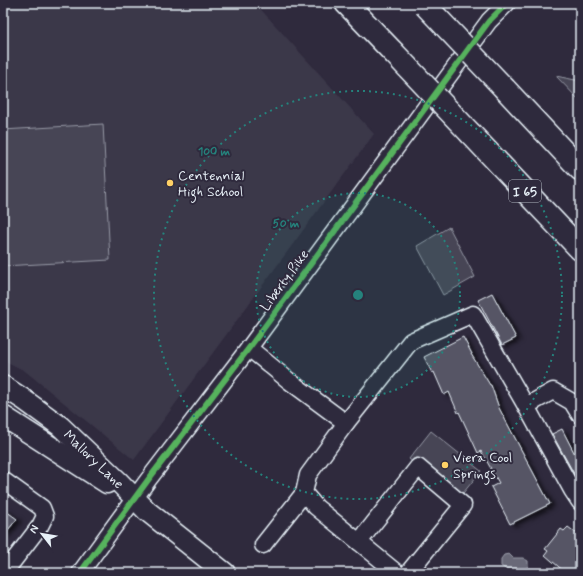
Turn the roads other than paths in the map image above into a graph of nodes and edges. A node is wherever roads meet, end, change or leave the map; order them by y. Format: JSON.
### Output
{"nodes":[{"id":1,"x":346,"y":3,"type":"edge"},
{"id":2,"x":508,"y":3,"type":"edge"},
{"id":3,"x":424,"y":4,"type":"edge"},
{"id":4,"x":580,"y":169,"type":"edge"},
{"id":5,"x":580,"y":249,"type":"edge"},
{"id":6,"x":249,"y":348,"type":"junction"},
{"id":7,"x":3,"y":386,"type":"edge"},
{"id":8,"x":526,"y":406,"type":"junction"},
{"id":9,"x":580,"y":415,"type":"edge"},
{"id":10,"x":3,"y":416,"type":"edge"},
{"id":11,"x":346,"y":423,"type":"junction"},
{"id":12,"x":3,"y":480,"type":"edge"},
{"id":13,"x":304,"y":493,"type":"junction"},
{"id":14,"x":134,"y":499,"type":"junction"},
{"id":15,"x":580,"y":502,"type":"edge"},
{"id":16,"x":359,"y":542,"type":"junction"},
{"id":17,"x":263,"y":545,"type":"dead end"},
{"id":18,"x":4,"y":573,"type":"edge"},
{"id":19,"x":80,"y":573,"type":"edge"},
{"id":20,"x":225,"y":573,"type":"edge"},
{"id":21,"x":397,"y":573,"type":"edge"},
{"id":22,"x":408,"y":573,"type":"edge"}],
"edges":[{"from":1,"to":5,"type":"highway","number":"I 65","bridge":true},
{"from":2,"to":6,"type":"street","name":"Liberty Pike"},
{"from":3,"to":4,"type":"highway","bridge":true},
{"from":6,"to":11,"type":"street"},
{"from":6,"to":14,"type":"street","name":"Liberty Pike"},
{"from":7,"to":14,"type":"main road","name":"Mallory Lane"},
{"from":8,"to":9,"type":"street"},
{"from":8,"to":11,"type":"street"},
{"from":8,"to":15,"type":"street"},
{"from":10,"to":14,"type":"main road","name":"Mallory Lane"},
{"from":11,"to":13,"type":"street"},
{"from":12,"to":18,"type":"street"},
{"from":13,"to":16,"type":"street"},
{"from":13,"to":17,"type":"street"},
{"from":14,"to":19,"type":"street","name":"Liberty Pike"},
{"from":14,"to":20,"type":"main road"},
{"from":16,"to":21,"type":"street"},
{"from":16,"to":22,"type":"street"}]}
